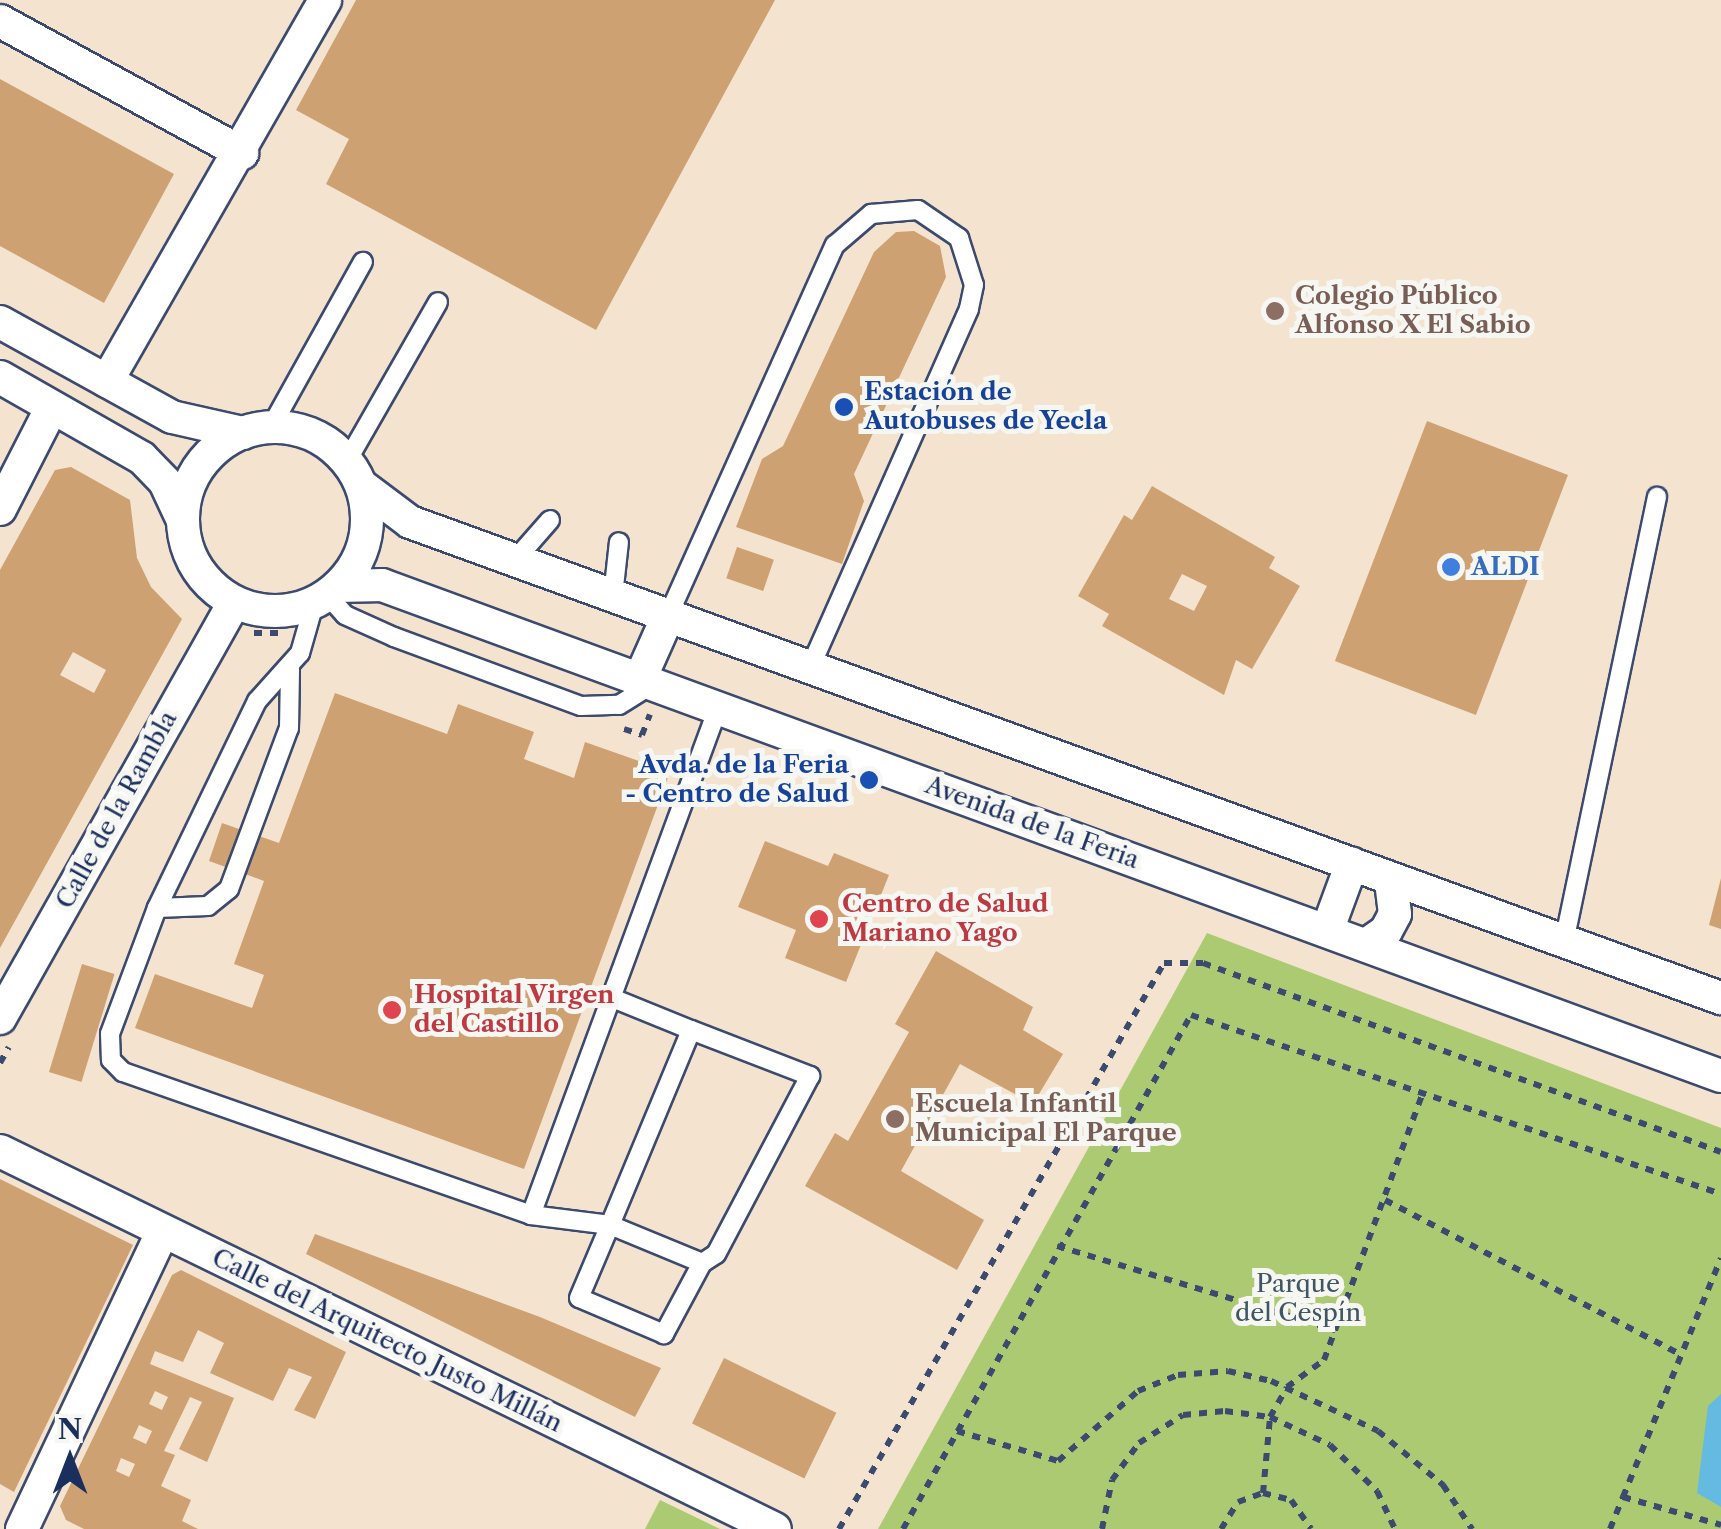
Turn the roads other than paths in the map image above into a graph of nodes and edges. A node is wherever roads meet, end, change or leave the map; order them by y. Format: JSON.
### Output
{"nodes":[{"id":1,"x":325,"y":0,"type":"edge"},
{"id":2,"x":0,"y":20,"type":"edge"},
{"id":3,"x":242,"y":152,"type":"junction"},
{"id":4,"x":363,"y":262,"type":"dead end"},
{"id":5,"x":438,"y":302,"type":"dead end"},
{"id":6,"x":0,"y":322,"type":"edge"},
{"id":7,"x":0,"y":377,"type":"edge"},
{"id":8,"x":106,"y":382,"type":"junction"},
{"id":9,"x":52,"y":407,"type":"junction"},
{"id":10,"x":257,"y":430,"type":"junction"},
{"id":11,"x":354,"y":473,"type":"junction"},
{"id":12,"x":1657,"y":498,"type":"dead end"},
{"id":13,"x":0,"y":509,"type":"edge"},
{"id":14,"x":182,"y":518,"type":"junction"},
{"id":15,"x":550,"y":520,"type":"dead end"},
{"id":16,"x":619,"y":542,"type":"dead end"},
{"id":17,"x":515,"y":560,"type":"junction"},
{"id":18,"x":327,"y":595,"type":"junction"},
{"id":19,"x":614,"y":596,"type":"junction"},
{"id":20,"x":234,"y":602,"type":"junction"},
{"id":21,"x":668,"y":616,"type":"junction"},
{"id":22,"x":810,"y":667,"type":"junction"},
{"id":23,"x":290,"y":669,"type":"junction"},
{"id":24,"x":647,"y":682,"type":"junction"},
{"id":25,"x":718,"y":708,"type":"junction"},
{"id":26,"x":1352,"y":864,"type":"junction"},
{"id":27,"x":1390,"y":878,"type":"junction"},
{"id":28,"x":157,"y":908,"type":"junction"},
{"id":29,"x":1327,"y":932,"type":"junction"},
{"id":30,"x":1564,"y":942,"type":"junction"},
{"id":31,"x":1366,"y":946,"type":"junction"},
{"id":32,"x":612,"y":998,"type":"junction"},
{"id":33,"x":1721,"y":998,"type":"edge"},
{"id":34,"x":0,"y":1018,"type":"edge"},
{"id":35,"x":690,"y":1030,"type":"junction"},
{"id":36,"x":1721,"y":1076,"type":"edge"},
{"id":37,"x":0,"y":1151,"type":"edge"},
{"id":38,"x":531,"y":1215,"type":"junction"},
{"id":39,"x":610,"y":1225,"type":"junction"},
{"id":40,"x":162,"y":1232,"type":"junction"},
{"id":41,"x":702,"y":1263,"type":"junction"},
{"id":42,"x":19,"y":1524,"type":"edge"},
{"id":43,"x":775,"y":1529,"type":"edge"}],
"edges":[{"from":1,"to":3,"type":"street"},
{"from":2,"to":3,"type":"street"},
{"from":3,"to":8,"type":"street"},
{"from":4,"to":10,"type":"lane"},
{"from":5,"to":11,"type":"lane"},
{"from":6,"to":8,"type":"street"},
{"from":7,"to":9,"type":"street"},
{"from":8,"to":10,"type":"street"},
{"from":9,"to":13,"type":"street"},
{"from":9,"to":14,"type":"street"},
{"from":10,"to":11,"type":"street"},
{"from":10,"to":14,"type":"street"},
{"from":11,"to":17,"type":"street"},
{"from":11,"to":18,"type":"street"},
{"from":12,"to":30,"type":"lane"},
{"from":14,"to":20,"type":"street"},
{"from":15,"to":17,"type":"lane"},
{"from":16,"to":19,"type":"lane"},
{"from":17,"to":19,"type":"street"},
{"from":18,"to":20,"type":"street"},
{"from":18,"to":23,"type":"lane"},
{"from":18,"to":24,"type":"street","name":"Avenida de la Feria"},
{"from":18,"to":24,"type":"lane"},
{"from":19,"to":21,"type":"street"},
{"from":20,"to":34,"type":"street","name":"Calle de la Rambla"},
{"from":21,"to":22,"type":"street"},
{"from":21,"to":22,"type":"lane"},
{"from":21,"to":24,"type":"street"},
{"from":22,"to":26,"type":"street"},
{"from":23,"to":28,"type":"lane"},
{"from":23,"to":28,"type":"lane"},
{"from":24,"to":25,"type":"street","name":"Avenida de la Feria"},
{"from":25,"to":29,"type":"street","name":"Avenida de la Feria"},
{"from":25,"to":32,"type":"lane"},
{"from":26,"to":27,"type":"street"},
{"from":26,"to":29,"type":"street"},
{"from":27,"to":30,"type":"street"},
{"from":27,"to":31,"type":"street"},
{"from":28,"to":38,"type":"lane"},
{"from":29,"to":31,"type":"street","name":"Avenida de la Feria"},
{"from":30,"to":33,"type":"street"},
{"from":31,"to":36,"type":"street","name":"Avenida de la Feria"},
{"from":32,"to":35,"type":"lane"},
{"from":32,"to":38,"type":"lane"},
{"from":35,"to":39,"type":"lane"},
{"from":35,"to":41,"type":"lane"},
{"from":37,"to":40,"type":"street","name":"Calle del Arquitecto Justo Millán"},
{"from":38,"to":39,"type":"lane"},
{"from":39,"to":41,"type":"lane"},
{"from":39,"to":41,"type":"lane"},
{"from":40,"to":42,"type":"street"},
{"from":40,"to":43,"type":"street","name":"Calle del Arquitecto Justo Millán"}]}
